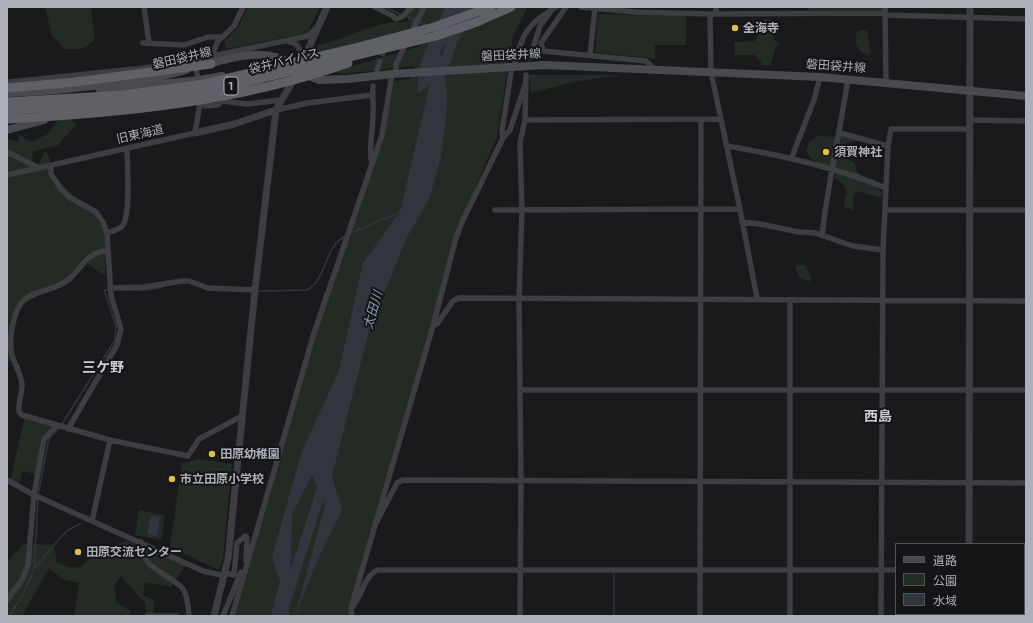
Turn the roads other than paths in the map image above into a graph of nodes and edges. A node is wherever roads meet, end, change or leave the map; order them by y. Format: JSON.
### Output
{"nodes":[{"id":1,"x":144,"y":7,"type":"edge"},
{"id":2,"x":243,"y":7,"type":"edge"},
{"id":3,"x":327,"y":7,"type":"edge"},
{"id":4,"x":375,"y":7,"type":"edge"},
{"id":5,"x":412,"y":7,"type":"edge"},
{"id":6,"x":424,"y":7,"type":"edge"},
{"id":7,"x":491,"y":7,"type":"edge"},
{"id":8,"x":511,"y":7,"type":"edge"},
{"id":9,"x":566,"y":7,"type":"edge"},
{"id":10,"x":581,"y":7,"type":"edge"},
{"id":11,"x":716,"y":7,"type":"edge"},
{"id":12,"x":970,"y":7,"type":"edge"},
{"id":13,"x":595,"y":8,"type":"edge"},
{"id":14,"x":554,"y":9,"type":"edge"},
{"id":15,"x":885,"y":12,"type":"edge"},
{"id":16,"x":713,"y":14,"type":"junction"},
{"id":17,"x":970,"y":18,"type":"junction"},
{"id":18,"x":1026,"y":19,"type":"edge"},
{"id":19,"x":319,"y":25,"type":"junction"},
{"id":20,"x":223,"y":37,"type":"junction"},
{"id":21,"x":287,"y":41,"type":"junction"},
{"id":22,"x":402,"y":44,"type":"junction"},
{"id":23,"x":263,"y":50,"type":"junction"},
{"id":24,"x":590,"y":55,"type":"junction"},
{"id":25,"x":306,"y":58,"type":"junction"},
{"id":26,"x":530,"y":58,"type":"dead end"},
{"id":27,"x":194,"y":60,"type":"junction"},
{"id":28,"x":211,"y":60,"type":"junction"},
{"id":29,"x":379,"y":64,"type":"tunnel mouth"},
{"id":30,"x":511,"y":66,"type":"junction"},
{"id":31,"x":299,"y":70,"type":"junction"},
{"id":32,"x":377,"y":70,"type":"dead end"},
{"id":33,"x":656,"y":70,"type":"junction"},
{"id":34,"x":711,"y":72,"type":"junction"},
{"id":35,"x":131,"y":73,"type":"junction"},
{"id":36,"x":396,"y":74,"type":"junction"},
{"id":37,"x":526,"y":75,"type":"dead end"},
{"id":38,"x":820,"y":77,"type":"junction"},
{"id":39,"x":848,"y":79,"type":"junction"},
{"id":40,"x":886,"y":82,"type":"junction"},
{"id":41,"x":7,"y":83,"type":"edge"},
{"id":42,"x":525,"y":85,"type":"junction"},
{"id":43,"x":373,"y":86,"type":"dead end"},
{"id":44,"x":7,"y":88,"type":"edge"},
{"id":45,"x":969,"y":90,"type":"junction"},
{"id":46,"x":43,"y":92,"type":"junction"},
{"id":47,"x":7,"y":93,"type":"edge"},
{"id":48,"x":372,"y":95,"type":"junction"},
{"id":49,"x":1026,"y":96,"type":"edge"},
{"id":50,"x":201,"y":98,"type":"junction"},
{"id":51,"x":282,"y":100,"type":"junction"},
{"id":52,"x":7,"y":102,"type":"edge"},
{"id":53,"x":56,"y":104,"type":"junction"},
{"id":54,"x":138,"y":109,"type":"junction"},
{"id":55,"x":7,"y":110,"type":"edge"},
{"id":56,"x":276,"y":110,"type":"junction"},
{"id":57,"x":68,"y":114,"type":"junction"},
{"id":58,"x":7,"y":119,"type":"edge"},
{"id":59,"x":701,"y":119,"type":"junction"},
{"id":60,"x":721,"y":119,"type":"junction"},
{"id":61,"x":525,"y":120,"type":"junction"},
{"id":62,"x":969,"y":120,"type":"junction"},
{"id":63,"x":1026,"y":121,"type":"edge"},
{"id":64,"x":969,"y":129,"type":"junction"},
{"id":65,"x":7,"y":130,"type":"edge"},
{"id":66,"x":195,"y":133,"type":"junction"},
{"id":67,"x":840,"y":133,"type":"junction"},
{"id":68,"x":503,"y":138,"type":"junction"},
{"id":69,"x":727,"y":146,"type":"junction"},
{"id":70,"x":888,"y":146,"type":"junction"},
{"id":71,"x":127,"y":148,"type":"junction"},
{"id":72,"x":7,"y":152,"type":"edge"},
{"id":73,"x":791,"y":159,"type":"junction"},
{"id":74,"x":372,"y":165,"type":"junction"},
{"id":75,"x":50,"y":166,"type":"junction"},
{"id":76,"x":37,"y":167,"type":"junction"},
{"id":77,"x":833,"y":169,"type":"junction"},
{"id":78,"x":7,"y":175,"type":"edge"},
{"id":79,"x":886,"y":188,"type":"junction"},
{"id":80,"x":740,"y":209,"type":"junction"},
{"id":81,"x":971,"y":209,"type":"junction"},
{"id":82,"x":495,"y":210,"type":"dead end"},
{"id":83,"x":522,"y":210,"type":"junction"},
{"id":84,"x":702,"y":210,"type":"junction"},
{"id":85,"x":885,"y":210,"type":"junction"},
{"id":86,"x":1026,"y":210,"type":"edge"},
{"id":87,"x":742,"y":222,"type":"junction"},
{"id":88,"x":107,"y":233,"type":"junction"},
{"id":89,"x":822,"y":235,"type":"junction"},
{"id":90,"x":883,"y":250,"type":"junction"},
{"id":91,"x":108,"y":251,"type":"junction"},
{"id":92,"x":110,"y":288,"type":"junction"},
{"id":93,"x":255,"y":290,"type":"junction"},
{"id":94,"x":519,"y":298,"type":"junction"},
{"id":95,"x":702,"y":298,"type":"junction"},
{"id":96,"x":757,"y":298,"type":"junction"},
{"id":97,"x":790,"y":300,"type":"junction"},
{"id":98,"x":883,"y":300,"type":"junction"},
{"id":99,"x":970,"y":301,"type":"junction"},
{"id":100,"x":1026,"y":301,"type":"edge"},
{"id":101,"x":433,"y":326,"type":"junction"},
{"id":102,"x":520,"y":390,"type":"junction"},
{"id":103,"x":790,"y":390,"type":"junction"},
{"id":104,"x":883,"y":390,"type":"junction"},
{"id":105,"x":971,"y":390,"type":"junction"},
{"id":106,"x":1026,"y":390,"type":"edge"},
{"id":107,"x":701,"y":391,"type":"junction"},
{"id":108,"x":242,"y":416,"type":"junction"},
{"id":109,"x":57,"y":425,"type":"junction"},
{"id":110,"x":68,"y":429,"type":"junction"},
{"id":111,"x":110,"y":440,"type":"junction"},
{"id":112,"x":7,"y":480,"type":"edge"},
{"id":113,"x":521,"y":481,"type":"junction"},
{"id":114,"x":700,"y":481,"type":"junction"},
{"id":115,"x":790,"y":482,"type":"junction"},
{"id":116,"x":882,"y":482,"type":"junction"},
{"id":117,"x":969,"y":483,"type":"junction"},
{"id":118,"x":1026,"y":483,"type":"edge"},
{"id":119,"x":34,"y":496,"type":"junction"},
{"id":120,"x":92,"y":521,"type":"junction"},
{"id":121,"x":377,"y":521,"type":"junction"},
{"id":122,"x":141,"y":542,"type":"junction"},
{"id":123,"x":969,"y":543,"type":"edge"},
{"id":124,"x":247,"y":563,"type":"junction"},
{"id":125,"x":520,"y":569,"type":"junction"},
{"id":126,"x":882,"y":570,"type":"junction"},
{"id":127,"x":895,"y":570,"type":"edge"},
{"id":128,"x":700,"y":571,"type":"junction"},
{"id":129,"x":791,"y":571,"type":"junction"},
{"id":130,"x":225,"y":575,"type":"junction"},
{"id":131,"x":7,"y":600,"type":"edge"},
{"id":132,"x":351,"y":609,"type":"junction"},
{"id":133,"x":147,"y":616,"type":"edge"},
{"id":134,"x":178,"y":616,"type":"edge"},
{"id":135,"x":189,"y":616,"type":"edge"},
{"id":136,"x":214,"y":616,"type":"edge"},
{"id":137,"x":223,"y":616,"type":"edge"},
{"id":138,"x":232,"y":616,"type":"edge"},
{"id":139,"x":349,"y":616,"type":"edge"},
{"id":140,"x":352,"y":616,"type":"edge"},
{"id":141,"x":520,"y":616,"type":"edge"},
{"id":142,"x":700,"y":616,"type":"edge"},
{"id":143,"x":790,"y":616,"type":"edge"},
{"id":144,"x":881,"y":616,"type":"edge"}],
"edges":[{"from":1,"to":20,"type":"street"},
{"from":2,"to":20,"type":"street"},
{"from":3,"to":19,"type":"street"},
{"from":4,"to":5,"type":"street"},
{"from":6,"to":36,"type":"street"},
{"from":7,"to":25,"type":"highway","name":"袋井バイパス","number":"1"},
{"from":8,"to":22,"type":"highway","name":"袋井バイパス","number":"1"},
{"from":9,"to":24,"type":"street"},
{"from":10,"to":13,"type":"street"},
{"from":11,"to":16,"type":"street"},
{"from":12,"to":17,"type":"street"},
{"from":13,"to":16,"type":"street"},
{"from":13,"to":24,"type":"street"},
{"from":14,"to":26,"type":"street"},
{"from":14,"to":30,"type":"street"},
{"from":15,"to":16,"type":"street"},
{"from":15,"to":17,"type":"street"},
{"from":15,"to":40,"type":"street"},
{"from":16,"to":34,"type":"street"},
{"from":17,"to":18,"type":"street"},
{"from":17,"to":45,"type":"street"},
{"from":19,"to":21,"type":"street"},
{"from":19,"to":25,"type":"street"},
{"from":20,"to":28,"type":"street"},
{"from":21,"to":23,"type":"street"},
{"from":21,"to":25,"type":"street"},
{"from":22,"to":53,"type":"highway","name":"袋井バイパス","number":"1"},
{"from":22,"to":54,"type":"highway","number":"1"},
{"from":23,"to":28,"type":"main road","name":"磐田袋井線"},
{"from":23,"to":31,"type":"main road","name":"磐田袋井線"},
{"from":24,"to":33,"type":"street"},
{"from":25,"to":31,"type":"street"},
{"from":25,"to":46,"type":"main road"},
{"from":25,"to":53,"type":"highway","name":"袋井バイパス","number":"1"},
{"from":27,"to":28,"type":"street"},
{"from":27,"to":35,"type":"street"},
{"from":27,"to":50,"type":"street"},
{"from":28,"to":35,"type":"highway"},
{"from":28,"to":46,"type":"main road","name":"磐田袋井線"},
{"from":29,"to":32,"type":"street"},
{"from":30,"to":33,"type":"main road","name":"磐田袋井線"},
{"from":30,"to":36,"type":"main road","name":"磐田袋井線"},
{"from":30,"to":68,"type":"street"},
{"from":31,"to":36,"type":"main road","name":"磐田袋井線"},
{"from":31,"to":51,"type":"street"},
{"from":33,"to":34,"type":"main road","name":"磐田袋井線"},
{"from":34,"to":38,"type":"main road","name":"磐田袋井線"},
{"from":34,"to":60,"type":"street"},
{"from":35,"to":41,"type":"street"},
{"from":35,"to":44,"type":"highway"},
{"from":35,"to":54,"type":"street"},
{"from":36,"to":74,"type":"street"},
{"from":37,"to":42,"type":"street"},
{"from":38,"to":39,"type":"main road","name":"磐田袋井線"},
{"from":38,"to":73,"type":"street"},
{"from":39,"to":40,"type":"main road","name":"磐田袋井線"},
{"from":39,"to":67,"type":"street"},
{"from":40,"to":45,"type":"main road","name":"磐田袋井線"},
{"from":42,"to":61,"type":"street"},
{"from":42,"to":68,"type":"street"},
{"from":43,"to":48,"type":"street"},
{"from":45,"to":49,"type":"main road","name":"磐田袋井線"},
{"from":45,"to":62,"type":"street"},
{"from":46,"to":47,"type":"main road","name":"磐田袋井線"},
{"from":48,"to":56,"type":"street"},
{"from":48,"to":74,"type":"street"},
{"from":50,"to":51,"type":"street"},
{"from":50,"to":66,"type":"street"},
{"from":51,"to":56,"type":"street"},
{"from":52,"to":53,"type":"highway","number":"1"},
{"from":53,"to":55,"type":"highway","number":"1"},
{"from":54,"to":57,"type":"highway","number":"1"},
{"from":56,"to":66,"type":"street","name":"旧東海道"},
{"from":56,"to":93,"type":"street"},
{"from":57,"to":58,"type":"highway","number":"1"},
{"from":57,"to":65,"type":"main road"},
{"from":59,"to":60,"type":"street"},
{"from":59,"to":61,"type":"street"},
{"from":59,"to":84,"type":"street"},
{"from":60,"to":69,"type":"street"},
{"from":61,"to":83,"type":"street"},
{"from":62,"to":63,"type":"street"},
{"from":62,"to":64,"type":"street"},
{"from":64,"to":70,"type":"street"},
{"from":64,"to":81,"type":"street"},
{"from":66,"to":71,"type":"street","name":"旧東海道"},
{"from":67,"to":70,"type":"street"},
{"from":67,"to":77,"type":"street"},
{"from":68,"to":101,"type":"street"},
{"from":69,"to":73,"type":"street"},
{"from":69,"to":80,"type":"street"},
{"from":70,"to":79,"type":"street"},
{"from":71,"to":75,"type":"street","name":"旧東海道"},
{"from":71,"to":88,"type":"street"},
{"from":72,"to":76,"type":"street"},
{"from":73,"to":77,"type":"street"},
{"from":74,"to":124,"type":"street"},
{"from":75,"to":76,"type":"street","name":"旧東海道"},
{"from":75,"to":88,"type":"street"},
{"from":76,"to":78,"type":"street","name":"旧東海道"},
{"from":77,"to":79,"type":"street"},
{"from":77,"to":89,"type":"street"},
{"from":79,"to":85,"type":"street"},
{"from":80,"to":84,"type":"street"},
{"from":80,"to":87,"type":"street"},
{"from":81,"to":85,"type":"street"},
{"from":81,"to":86,"type":"street"},
{"from":81,"to":99,"type":"street"},
{"from":82,"to":83,"type":"street"},
{"from":83,"to":84,"type":"street"},
{"from":83,"to":94,"type":"street"},
{"from":84,"to":95,"type":"street"},
{"from":85,"to":90,"type":"street"},
{"from":87,"to":89,"type":"street"},
{"from":87,"to":96,"type":"street"},
{"from":88,"to":91,"type":"street"},
{"from":89,"to":90,"type":"street"},
{"from":90,"to":98,"type":"street"},
{"from":91,"to":92,"type":"street"},
{"from":91,"to":109,"type":"street"},
{"from":92,"to":93,"type":"street"},
{"from":92,"to":110,"type":"street"},
{"from":93,"to":108,"type":"street"},
{"from":94,"to":95,"type":"street"},
{"from":94,"to":101,"type":"street"},
{"from":94,"to":102,"type":"street"},
{"from":95,"to":96,"type":"street"},
{"from":95,"to":107,"type":"street"},
{"from":96,"to":97,"type":"street"},
{"from":97,"to":98,"type":"street"},
{"from":97,"to":103,"type":"street"},
{"from":98,"to":99,"type":"street"},
{"from":98,"to":104,"type":"street"},
{"from":99,"to":100,"type":"street"},
{"from":99,"to":105,"type":"street"},
{"from":101,"to":121,"type":"street"},
{"from":102,"to":107,"type":"street"},
{"from":102,"to":113,"type":"street"},
{"from":103,"to":104,"type":"street"},
{"from":103,"to":107,"type":"street"},
{"from":103,"to":115,"type":"street"},
{"from":104,"to":105,"type":"street"},
{"from":104,"to":116,"type":"street"},
{"from":105,"to":106,"type":"street"},
{"from":105,"to":117,"type":"street"},
{"from":107,"to":114,"type":"street"},
{"from":108,"to":111,"type":"street"},
{"from":108,"to":130,"type":"street"},
{"from":109,"to":110,"type":"street"},
{"from":109,"to":119,"type":"street"},
{"from":110,"to":111,"type":"street"},
{"from":111,"to":120,"type":"street"},
{"from":112,"to":119,"type":"street"},
{"from":113,"to":114,"type":"street"},
{"from":113,"to":121,"type":"street"},
{"from":113,"to":125,"type":"street"},
{"from":114,"to":115,"type":"street"},
{"from":114,"to":128,"type":"street"},
{"from":115,"to":116,"type":"street"},
{"from":115,"to":129,"type":"street"},
{"from":116,"to":117,"type":"street"},
{"from":116,"to":126,"type":"street"},
{"from":117,"to":118,"type":"street"},
{"from":117,"to":123,"type":"street"},
{"from":119,"to":120,"type":"street"},
{"from":119,"to":131,"type":"street"},
{"from":120,"to":122,"type":"street"},
{"from":121,"to":132,"type":"street"},
{"from":122,"to":130,"type":"street"},
{"from":122,"to":135,"type":"street"},
{"from":124,"to":130,"type":"street"},
{"from":124,"to":137,"type":"street"},
{"from":124,"to":138,"type":"street"},
{"from":125,"to":128,"type":"street"},
{"from":125,"to":132,"type":"street"},
{"from":125,"to":141,"type":"street"},
{"from":126,"to":127,"type":"street"},
{"from":126,"to":129,"type":"street"},
{"from":126,"to":144,"type":"street"},
{"from":128,"to":129,"type":"street"},
{"from":128,"to":142,"type":"street"},
{"from":129,"to":143,"type":"street"},
{"from":130,"to":136,"type":"street"},
{"from":132,"to":139,"type":"street"},
{"from":132,"to":140,"type":"street"},
{"from":133,"to":134,"type":"street"}]}
